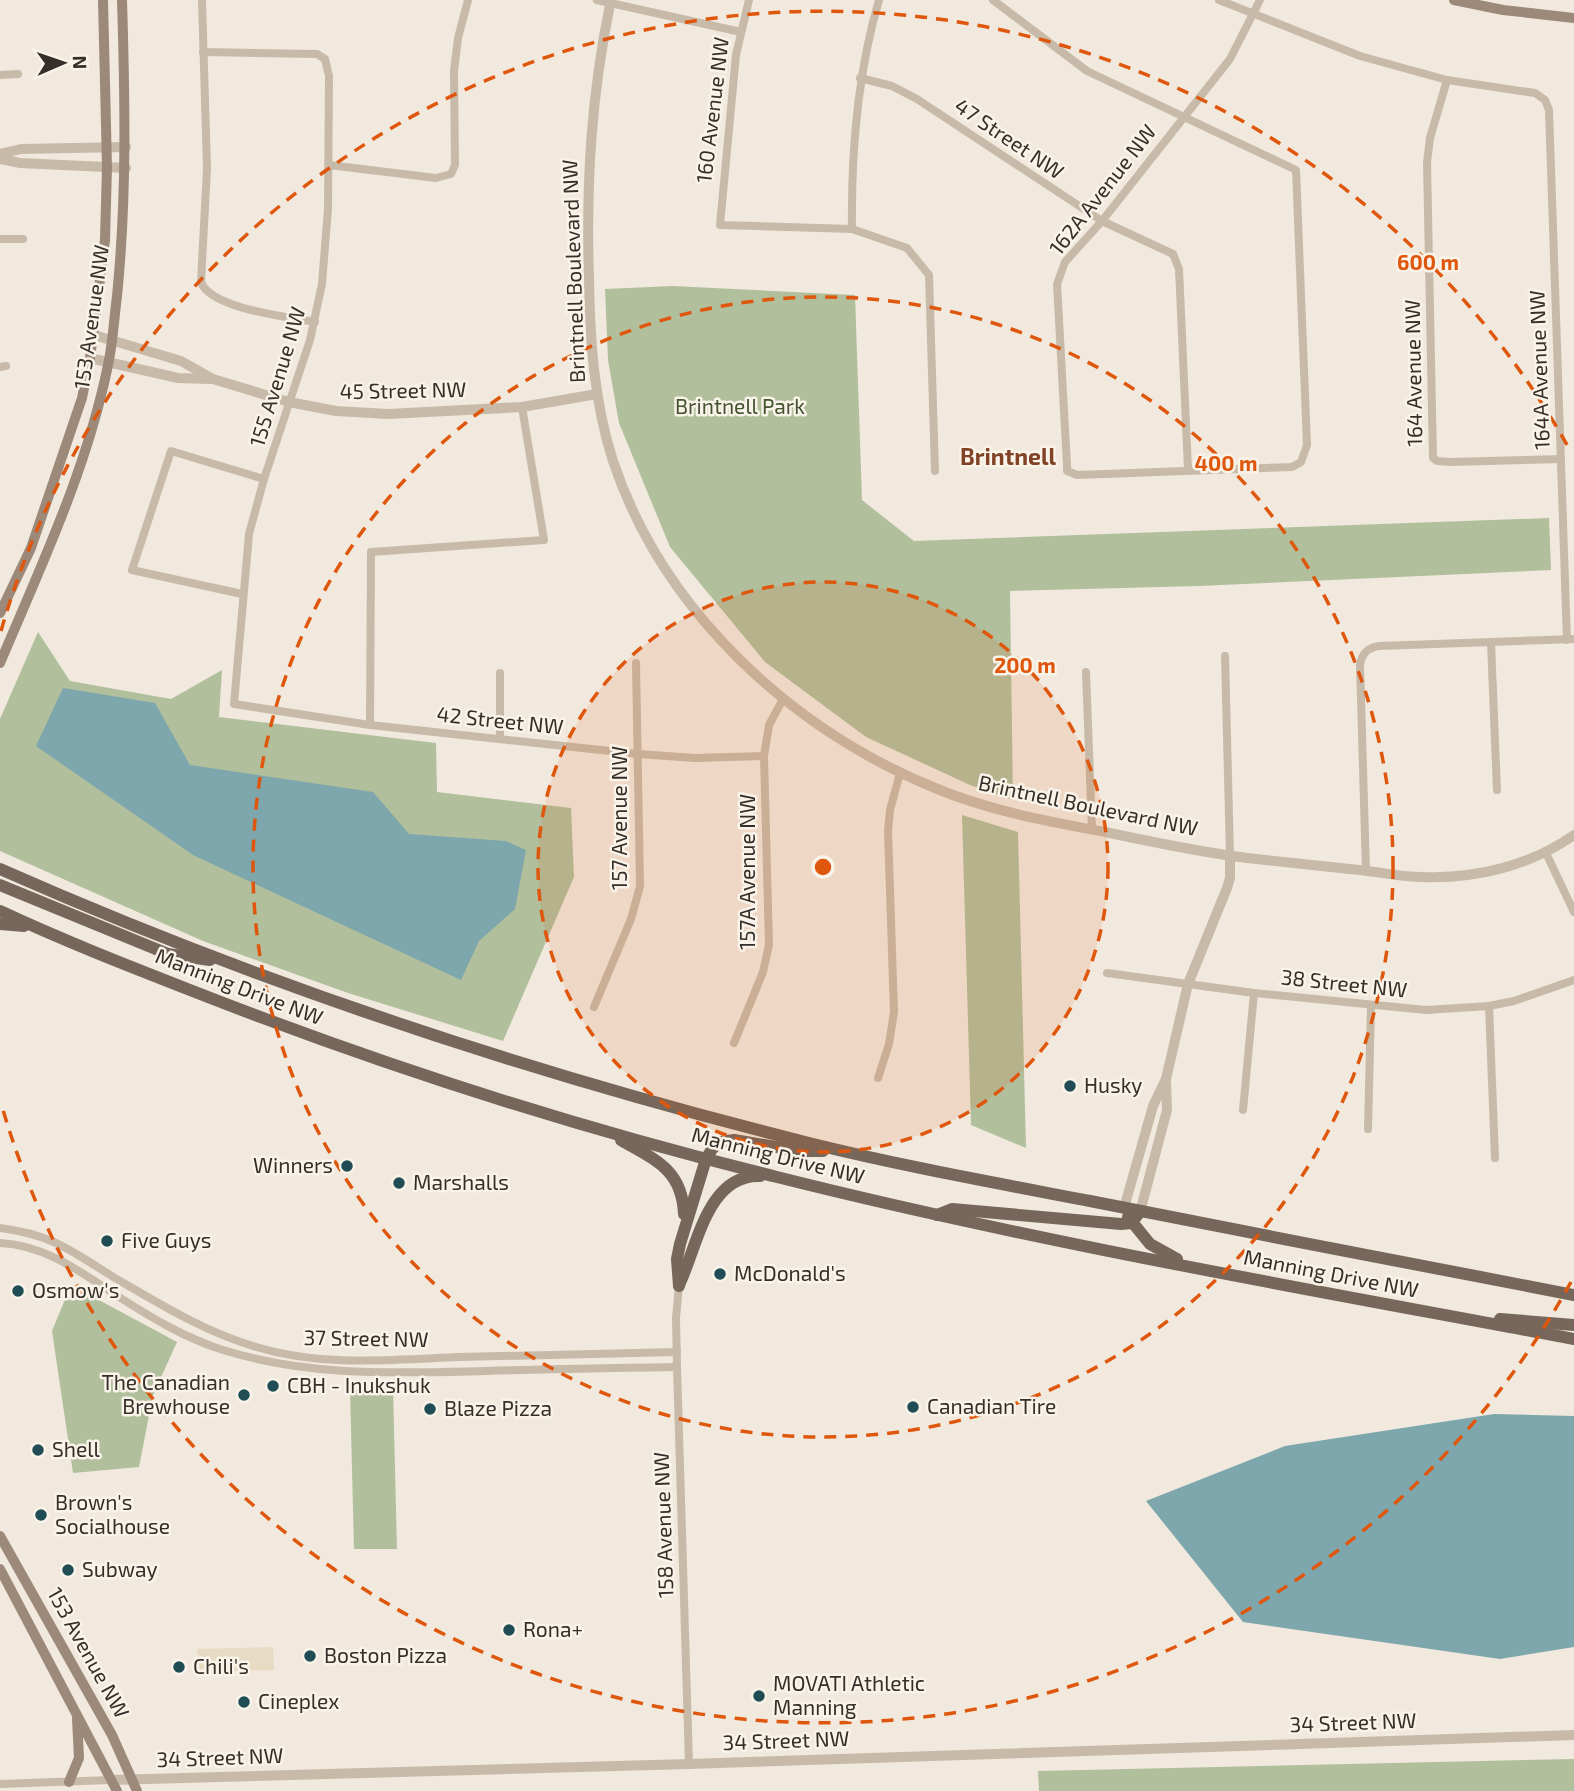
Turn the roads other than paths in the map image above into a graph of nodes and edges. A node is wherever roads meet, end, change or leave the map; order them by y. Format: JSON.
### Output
{"nodes":[{"id":1,"x":103,"y":0,"type":"edge"},
{"id":2,"x":122,"y":0,"type":"edge"},
{"id":3,"x":202,"y":0,"type":"edge"},
{"id":4,"x":468,"y":0,"type":"edge"},
{"id":5,"x":597,"y":0,"type":"edge"},
{"id":6,"x":748,"y":0,"type":"edge"},
{"id":7,"x":879,"y":0,"type":"edge"},
{"id":8,"x":993,"y":0,"type":"edge"},
{"id":9,"x":1219,"y":0,"type":"edge"},
{"id":10,"x":1260,"y":0,"type":"edge"},
{"id":11,"x":1454,"y":0,"type":"edge"},
{"id":12,"x":610,"y":1,"type":"edge"},
{"id":13,"x":1254,"y":14,"type":"junction"},
{"id":14,"x":1574,"y":18,"type":"edge"},
{"id":15,"x":741,"y":32,"type":"junction"},
{"id":16,"x":203,"y":52,"type":"junction"},
{"id":17,"x":18,"y":74,"type":"dead end"},
{"id":18,"x":0,"y":75,"type":"edge"},
{"id":19,"x":860,"y":78,"type":"junction"},
{"id":20,"x":1447,"y":80,"type":"junction"},
{"id":21,"x":1184,"y":116,"type":"junction"},
{"id":22,"x":106,"y":147,"type":"junction"},
{"id":23,"x":126,"y":147,"type":"junction"},
{"id":24,"x":0,"y":156,"type":"edge"},
{"id":25,"x":329,"y":165,"type":"junction"},
{"id":26,"x":107,"y":167,"type":"junction"},
{"id":27,"x":125,"y":168,"type":"junction"},
{"id":28,"x":1102,"y":221,"type":"junction"},
{"id":29,"x":852,"y":229,"type":"junction"},
{"id":30,"x":0,"y":239,"type":"edge"},
{"id":31,"x":23,"y":239,"type":"dead end"},
{"id":32,"x":315,"y":322,"type":"junction"},
{"id":33,"x":94,"y":335,"type":"junction"},
{"id":34,"x":112,"y":340,"type":"junction"},
{"id":35,"x":90,"y":358,"type":"junction"},
{"id":36,"x":109,"y":362,"type":"junction"},
{"id":37,"x":213,"y":379,"type":"junction"},
{"id":38,"x":597,"y":394,"type":"junction"},
{"id":39,"x":289,"y":402,"type":"junction"},
{"id":40,"x":522,"y":407,"type":"junction"},
{"id":41,"x":1561,"y":459,"type":"junction"},
{"id":42,"x":1188,"y":469,"type":"junction"},
{"id":43,"x":935,"y":471,"type":"dead end"},
{"id":44,"x":264,"y":479,"type":"junction"},
{"id":45,"x":242,"y":594,"type":"junction"},
{"id":46,"x":0,"y":613,"type":"edge"},
{"id":47,"x":1571,"y":640,"type":"edge"},
{"id":48,"x":1492,"y":643,"type":"junction"},
{"id":49,"x":1225,"y":656,"type":"dead end"},
{"id":50,"x":0,"y":663,"type":"edge"},
{"id":51,"x":636,"y":663,"type":"dead end"},
{"id":52,"x":1086,"y":672,"type":"dead end"},
{"id":53,"x":500,"y":673,"type":"dead end"},
{"id":54,"x":783,"y":699,"type":"junction"},
{"id":55,"x":234,"y":704,"type":"joint"},
{"id":56,"x":370,"y":726,"type":"junction"},
{"id":57,"x":500,"y":738,"type":"junction"},
{"id":58,"x":638,"y":754,"type":"junction"},
{"id":59,"x":764,"y":756,"type":"junction"},
{"id":60,"x":900,"y":773,"type":"junction"},
{"id":61,"x":1497,"y":790,"type":"dead end"},
{"id":62,"x":1092,"y":830,"type":"junction"},
{"id":63,"x":1574,"y":835,"type":"edge"},
{"id":64,"x":1546,"y":853,"type":"junction"},
{"id":65,"x":1230,"y":856,"type":"junction"},
{"id":66,"x":0,"y":869,"type":"edge"},
{"id":67,"x":1366,"y":871,"type":"junction"},
{"id":68,"x":0,"y":885,"type":"edge"},
{"id":69,"x":0,"y":911,"type":"edge"},
{"id":70,"x":1574,"y":912,"type":"edge"},
{"id":71,"x":0,"y":924,"type":"edge"},
{"id":72,"x":33,"y":926,"type":"junction"},
{"id":73,"x":235,"y":964,"type":"junction"},
{"id":74,"x":1107,"y":973,"type":"dead end"},
{"id":75,"x":1574,"y":980,"type":"edge"},
{"id":76,"x":1188,"y":984,"type":"junction"},
{"id":77,"x":1254,"y":993,"type":"junction"},
{"id":78,"x":1371,"y":1006,"type":"junction"},
{"id":79,"x":1489,"y":1006,"type":"junction"},
{"id":80,"x":594,"y":1007,"type":"dead end"},
{"id":81,"x":734,"y":1043,"type":"dead end"},
{"id":82,"x":878,"y":1078,"type":"dead end"},
{"id":83,"x":1166,"y":1079,"type":"junction"},
{"id":84,"x":1243,"y":1110,"type":"dead end"},
{"id":85,"x":1368,"y":1129,"type":"dead end"},
{"id":86,"x":602,"y":1130,"type":"junction"},
{"id":87,"x":844,"y":1151,"type":"junction"},
{"id":88,"x":1495,"y":1158,"type":"dead end"},
{"id":89,"x":706,"y":1159,"type":"junction"},
{"id":90,"x":773,"y":1176,"type":"junction"},
{"id":91,"x":1124,"y":1208,"type":"junction"},
{"id":92,"x":1140,"y":1212,"type":"junction"},
{"id":93,"x":937,"y":1215,"type":"junction"},
{"id":94,"x":1131,"y":1223,"type":"junction"},
{"id":95,"x":684,"y":1227,"type":"junction"},
{"id":96,"x":0,"y":1228,"type":"edge"},
{"id":97,"x":0,"y":1243,"type":"edge"},
{"id":98,"x":1190,"y":1266,"type":"junction"},
{"id":99,"x":679,"y":1286,"type":"junction"},
{"id":100,"x":1574,"y":1295,"type":"edge"},
{"id":101,"x":1461,"y":1318,"type":"junction"},
{"id":102,"x":1574,"y":1325,"type":"edge"},
{"id":103,"x":1574,"y":1339,"type":"edge"},
{"id":104,"x":677,"y":1352,"type":"junction"},
{"id":105,"x":677,"y":1367,"type":"junction"},
{"id":106,"x":0,"y":1536,"type":"edge"},
{"id":107,"x":0,"y":1569,"type":"edge"},
{"id":108,"x":76,"y":1713,"type":"junction"},
{"id":109,"x":1574,"y":1735,"type":"edge"},
{"id":110,"x":689,"y":1764,"type":"junction"},
{"id":111,"x":132,"y":1779,"type":"junction"},
{"id":112,"x":111,"y":1780,"type":"junction"},
{"id":113,"x":69,"y":1782,"type":"junction"},
{"id":114,"x":0,"y":1784,"type":"edge"},
{"id":115,"x":117,"y":1791,"type":"edge"},
{"id":116,"x":137,"y":1791,"type":"edge"}],
"edges":[{"from":1,"to":22,"type":"main road","name":"153 Avenue NW"},
{"from":2,"to":23,"type":"main road","name":"153 Avenue NW"},
{"from":3,"to":16,"type":"street"},
{"from":4,"to":25,"type":"street"},
{"from":5,"to":12,"type":"street"},
{"from":6,"to":15,"type":"street","name":"160 Avenue NW"},
{"from":7,"to":19,"type":"street"},
{"from":8,"to":21,"type":"street"},
{"from":9,"to":13,"type":"street"},
{"from":10,"to":13,"type":"street","name":"162A Avenue NW"},
{"from":11,"to":14,"type":"main road"},
{"from":12,"to":15,"type":"street"},
{"from":12,"to":38,"type":"street","name":"Brintnell Boulevard NW"},
{"from":13,"to":20,"type":"street"},
{"from":13,"to":21,"type":"street","name":"162A Avenue NW"},
{"from":15,"to":29,"type":"street","name":"160 Avenue NW"},
{"from":16,"to":25,"type":"street","name":"155 Avenue NW"},
{"from":16,"to":32,"type":"street"},
{"from":17,"to":18,"type":"street"},
{"from":19,"to":28,"type":"street","name":"47 Street NW"},
{"from":19,"to":29,"type":"street"},
{"from":20,"to":41,"type":"street","name":"164A Avenue NW"},
{"from":20,"to":41,"type":"street","name":"164 Avenue NW"},
{"from":21,"to":28,"type":"street","name":"162A Avenue NW"},
{"from":21,"to":42,"type":"street"},
{"from":22,"to":23,"type":"street"},
{"from":22,"to":24,"type":"street"},
{"from":22,"to":26,"type":"main road","name":"153 Avenue NW"},
{"from":23,"to":27,"type":"main road","name":"153 Avenue NW"},
{"from":24,"to":26,"type":"street"},
{"from":25,"to":32,"type":"street","name":"155 Avenue NW"},
{"from":26,"to":27,"type":"street"},
{"from":26,"to":33,"type":"main road","name":"153 Avenue NW"},
{"from":27,"to":34,"type":"main road","name":"153 Avenue NW"},
{"from":28,"to":42,"type":"street","name":"47 Street NW"},
{"from":28,"to":42,"type":"street","name":"162A Avenue NW"},
{"from":29,"to":43,"type":"street"},
{"from":30,"to":31,"type":"street"},
{"from":32,"to":39,"type":"street","name":"155 Avenue NW"},
{"from":33,"to":34,"type":"street","name":"45 Street NW"},
{"from":33,"to":35,"type":"main road","name":"153 Avenue NW"},
{"from":34,"to":36,"type":"main road","name":"153 Avenue NW"},
{"from":34,"to":37,"type":"street","name":"45 Street NW"},
{"from":35,"to":36,"type":"street","name":"45 Street NW"},
{"from":35,"to":46,"type":"main road","name":"153 Avenue NW"},
{"from":36,"to":37,"type":"street","name":"45 Street NW"},
{"from":36,"to":50,"type":"main road","name":"153 Avenue NW"},
{"from":37,"to":39,"type":"street","name":"45 Street NW"},
{"from":38,"to":40,"type":"street","name":"45 Street NW"},
{"from":38,"to":54,"type":"street","name":"Brintnell Boulevard NW"},
{"from":39,"to":40,"type":"street","name":"45 Street NW"},
{"from":39,"to":44,"type":"street","name":"155 Avenue NW"},
{"from":40,"to":56,"type":"street"},
{"from":41,"to":47,"type":"street","name":"164A Avenue NW"},
{"from":44,"to":45,"type":"street","name":"155 Avenue NW"},
{"from":44,"to":45,"type":"street"},
{"from":45,"to":55,"type":"street","name":"155 Avenue NW"},
{"from":47,"to":48,"type":"street"},
{"from":48,"to":61,"type":"street"},
{"from":48,"to":67,"type":"street"},
{"from":49,"to":65,"type":"street"},
{"from":51,"to":58,"type":"street","name":"157 Avenue NW"},
{"from":52,"to":62,"type":"street"},
{"from":53,"to":57,"type":"street"},
{"from":54,"to":59,"type":"street","name":"157A Avenue NW"},
{"from":54,"to":60,"type":"street","name":"Brintnell Boulevard NW"},
{"from":55,"to":56,"type":"street","name":"42 Street NW"},
{"from":56,"to":57,"type":"street","name":"42 Street NW"},
{"from":57,"to":58,"type":"street","name":"42 Street NW"},
{"from":58,"to":59,"type":"street","name":"42 Street NW"},
{"from":58,"to":80,"type":"street","name":"157 Avenue NW"},
{"from":59,"to":81,"type":"street","name":"157A Avenue NW"},
{"from":60,"to":62,"type":"street","name":"Brintnell Boulevard NW"},
{"from":60,"to":82,"type":"street"},
{"from":62,"to":65,"type":"street","name":"Brintnell Boulevard NW"},
{"from":63,"to":64,"type":"street","name":"Brintnell Boulevard NW"},
{"from":64,"to":67,"type":"street","name":"Brintnell Boulevard NW"},
{"from":64,"to":70,"type":"street"},
{"from":65,"to":67,"type":"street","name":"Brintnell Boulevard NW"},
{"from":65,"to":76,"type":"street"},
{"from":66,"to":73,"type":"main road","name":"Manning Drive NW"},
{"from":68,"to":73,"type":"main road"},
{"from":69,"to":72,"type":"main road","name":"Manning Drive NW"},
{"from":71,"to":72,"type":"main road"},
{"from":72,"to":86,"type":"main road","name":"Manning Drive NW"},
{"from":73,"to":87,"type":"main road","name":"Manning Drive NW"},
{"from":74,"to":76,"type":"street","name":"38 Street NW"},
{"from":75,"to":79,"type":"street","name":"38 Street NW"},
{"from":76,"to":77,"type":"street","name":"38 Street NW"},
{"from":76,"to":83,"type":"street"},
{"from":77,"to":78,"type":"street","name":"38 Street NW"},
{"from":77,"to":84,"type":"street"},
{"from":78,"to":79,"type":"street","name":"38 Street NW"},
{"from":78,"to":85,"type":"street"},
{"from":79,"to":88,"type":"street"},
{"from":83,"to":91,"type":"street"},
{"from":83,"to":92,"type":"street"},
{"from":86,"to":89,"type":"main road","name":"Manning Drive NW"},
{"from":86,"to":95,"type":"main road"},
{"from":87,"to":89,"type":"main road"},
{"from":87,"to":91,"type":"main road","name":"Manning Drive NW"},
{"from":89,"to":90,"type":"main road","name":"Manning Drive NW"},
{"from":89,"to":95,"type":"main road"},
{"from":90,"to":93,"type":"main road","name":"Manning Drive NW"},
{"from":90,"to":99,"type":"main road"},
{"from":91,"to":92,"type":"main road","name":"Manning Drive NW"},
{"from":91,"to":94,"type":"main road"},
{"from":92,"to":94,"type":"main road"},
{"from":92,"to":100,"type":"main road","name":"Manning Drive NW"},
{"from":93,"to":94,"type":"main road"},
{"from":93,"to":98,"type":"main road","name":"Manning Drive NW"},
{"from":94,"to":98,"type":"main road"},
{"from":95,"to":99,"type":"main road"},
{"from":96,"to":104,"type":"street","name":"37 Street NW"},
{"from":97,"to":105,"type":"street","name":"37 Street NW"},
{"from":98,"to":101,"type":"main road","name":"Manning Drive NW"},
{"from":99,"to":104,"type":"street","name":"158 Avenue NW"},
{"from":101,"to":102,"type":"main road"},
{"from":101,"to":103,"type":"main road","name":"Manning Drive NW"},
{"from":104,"to":105,"type":"street","name":"158 Avenue NW"},
{"from":105,"to":110,"type":"street","name":"158 Avenue NW"},
{"from":106,"to":111,"type":"main road","name":"153 Avenue NW"},
{"from":107,"to":108,"type":"main road","name":"153 Avenue NW"},
{"from":108,"to":112,"type":"main road","name":"153 Avenue NW"},
{"from":108,"to":113,"type":"main road"},
{"from":109,"to":110,"type":"street","name":"34 Street NW"},
{"from":110,"to":111,"type":"street","name":"34 Street NW"},
{"from":111,"to":112,"type":"street","name":"34 Street NW"},
{"from":111,"to":116,"type":"main road","name":"153 Avenue NW"},
{"from":112,"to":113,"type":"street","name":"34 Street NW"},
{"from":112,"to":115,"type":"main road","name":"153 Avenue NW"},
{"from":113,"to":114,"type":"street","name":"34 Street NW"}]}
